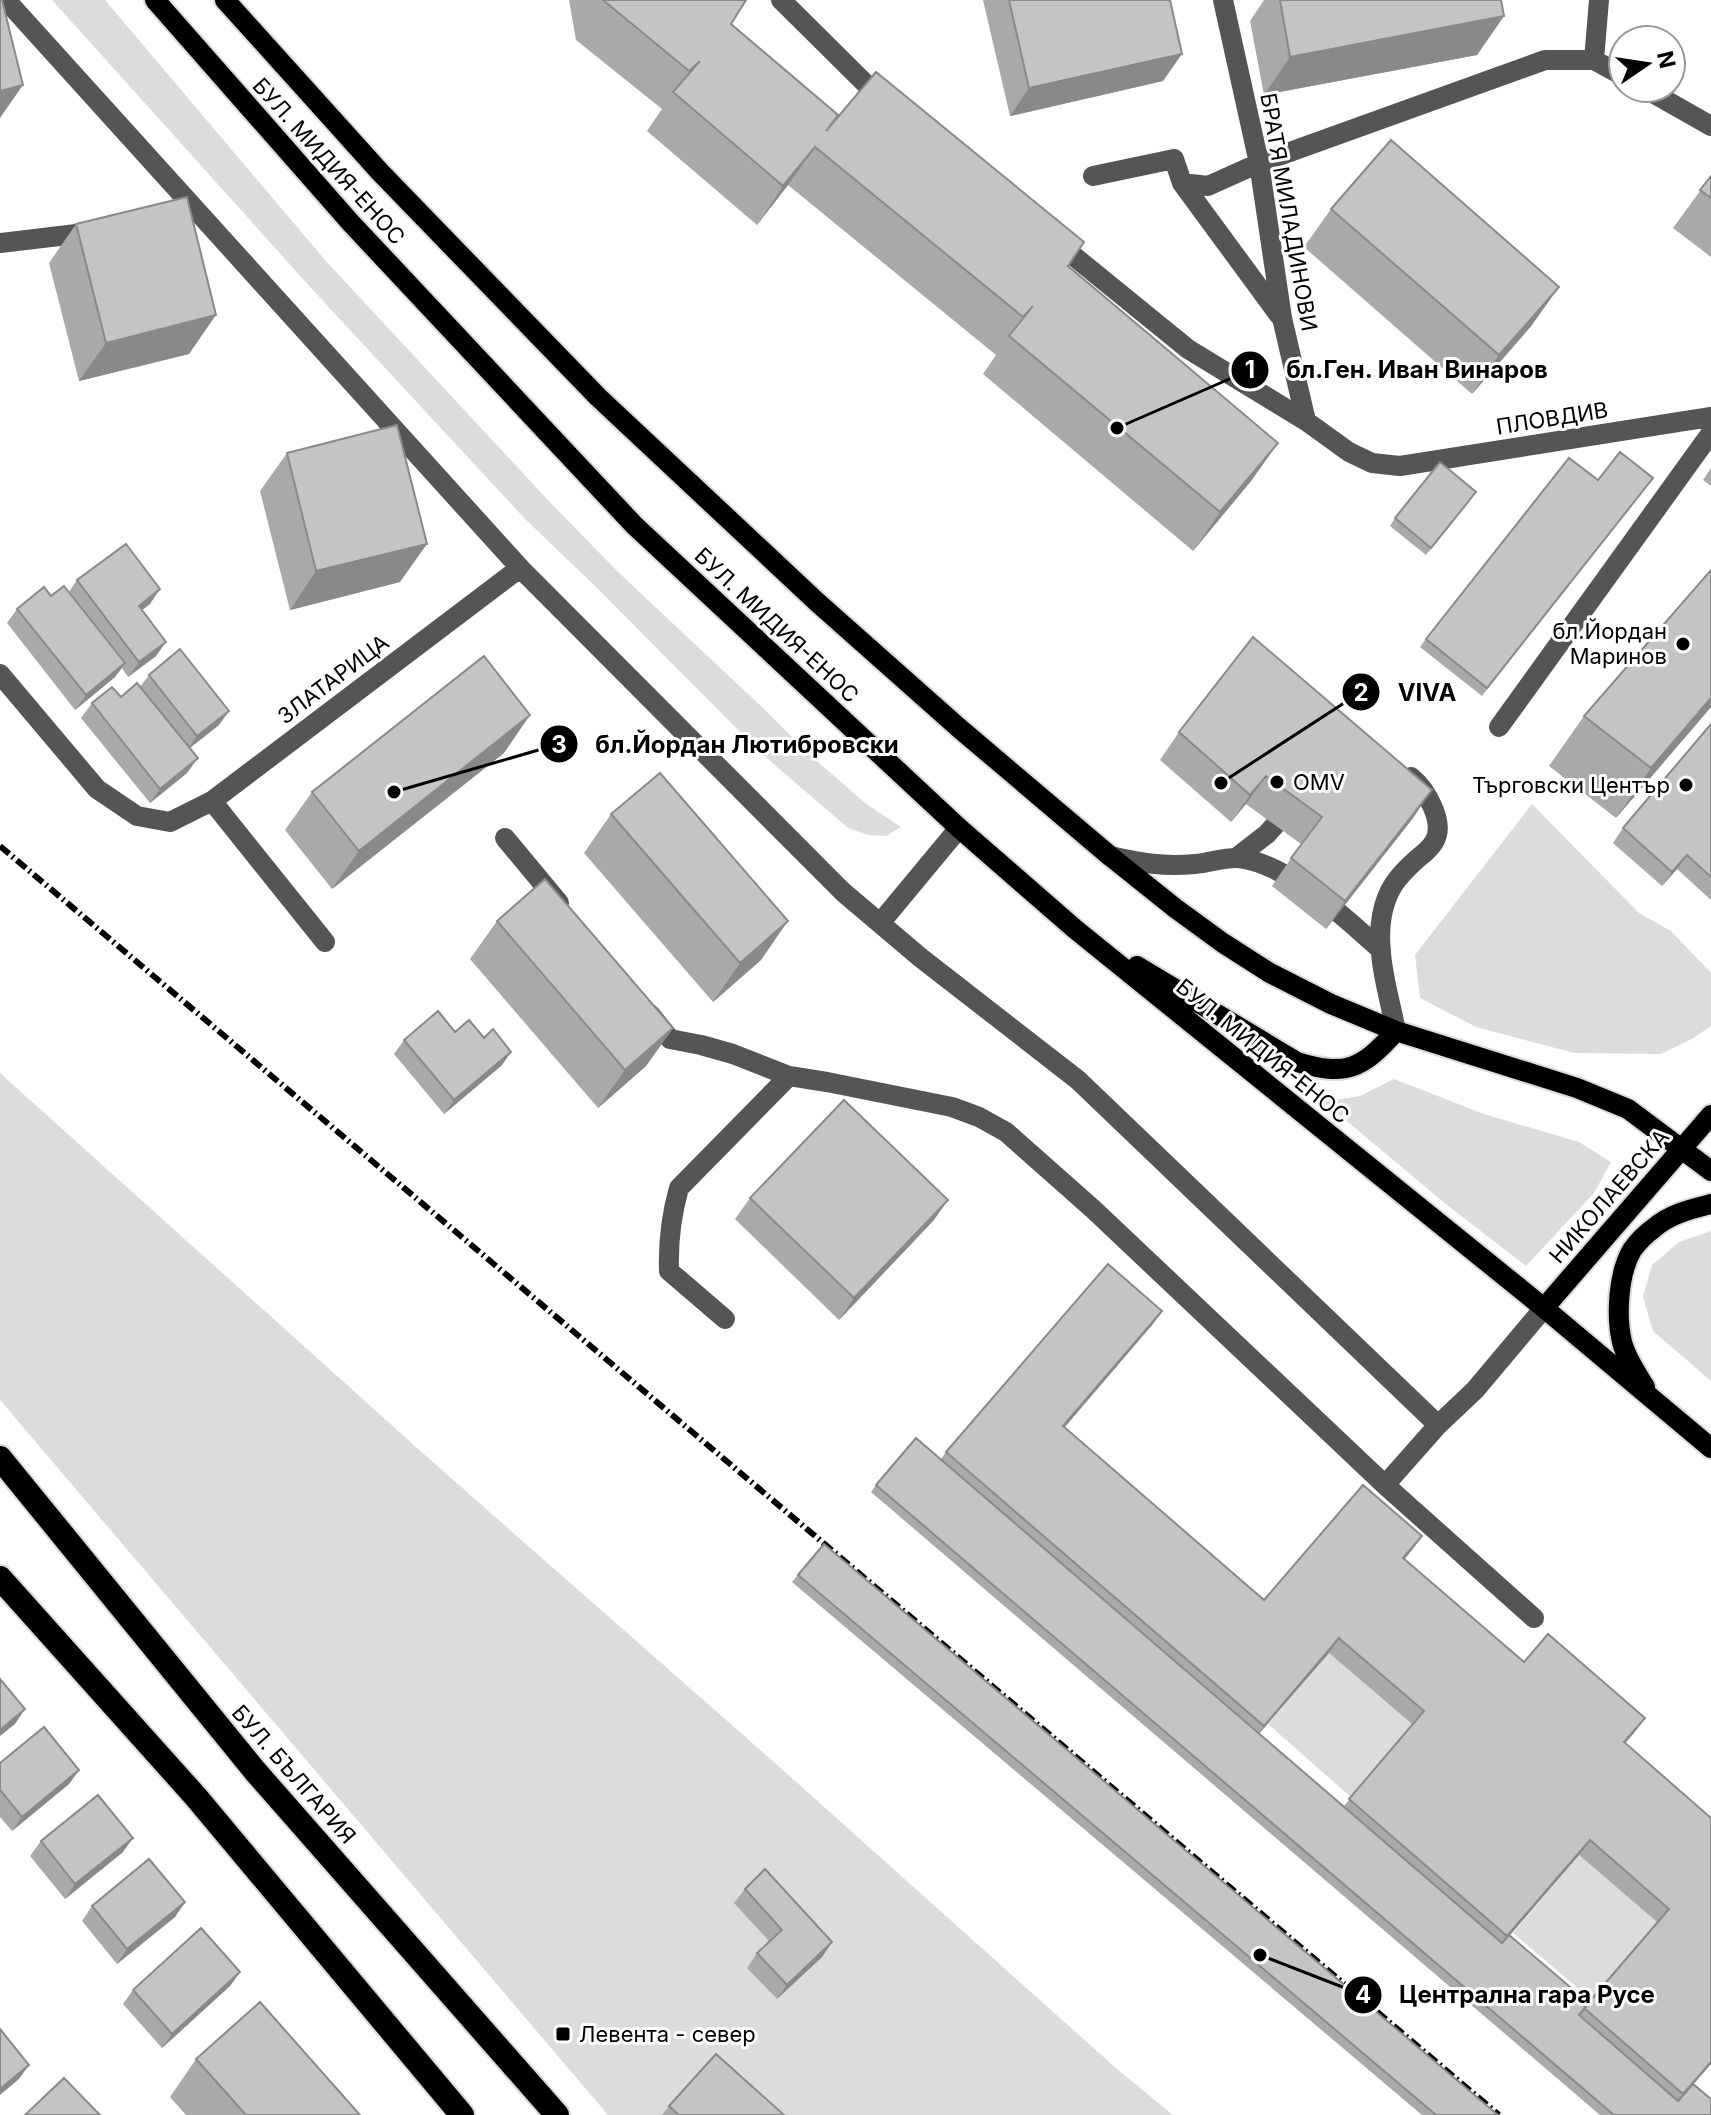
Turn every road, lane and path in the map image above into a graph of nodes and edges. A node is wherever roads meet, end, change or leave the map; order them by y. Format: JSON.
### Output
{"nodes":[{"id":1,"x":6,"y":0,"type":"edge"},
{"id":2,"x":155,"y":0,"type":"edge"},
{"id":3,"x":225,"y":0,"type":"edge"},
{"id":4,"x":781,"y":0,"type":"edge"},
{"id":5,"x":1223,"y":0,"type":"edge"},
{"id":6,"x":1599,"y":0,"type":"edge"},
{"id":7,"x":1594,"y":60,"type":"junction"},
{"id":8,"x":1607,"y":67,"type":"edge"},
{"id":9,"x":1672,"y":104,"type":"edge"},
{"id":10,"x":898,"y":114,"type":"edge"},
{"id":11,"x":1711,"y":126,"type":"edge"},
{"id":12,"x":1259,"y":163,"type":"junction"},
{"id":13,"x":1093,"y":176,"type":"dead end"},
{"id":14,"x":1182,"y":183,"type":"junction"},
{"id":15,"x":204,"y":219,"type":"junction"},
{"id":16,"x":173,"y":223,"type":"edge"},
{"id":17,"x":110,"y":230,"type":"edge"},
{"id":18,"x":1043,"y":231,"type":"edge"},
{"id":19,"x":0,"y":243,"type":"edge"},
{"id":20,"x":1282,"y":318,"type":"junction"},
{"id":21,"x":1711,"y":417,"type":"edge"},
{"id":22,"x":1306,"y":421,"type":"junction"},
{"id":23,"x":1711,"y":433,"type":"edge"},
{"id":24,"x":520,"y":568,"type":"junction"},
{"id":25,"x":0,"y":674,"type":"edge"},
{"id":26,"x":1499,"y":727,"type":"dead end"},
{"id":27,"x":1391,"y":762,"type":"edge"},
{"id":28,"x":1303,"y":795,"type":"edge"},
{"id":29,"x":212,"y":801,"type":"junction"},
{"id":30,"x":959,"y":828,"type":"junction"},
{"id":31,"x":505,"y":838,"type":"dead end"},
{"id":32,"x":1110,"y":856,"type":"junction"},
{"id":33,"x":1236,"y":858,"type":"junction"},
{"id":34,"x":573,"y":921,"type":"edge"},
{"id":35,"x":881,"y":922,"type":"junction"},
{"id":36,"x":1075,"y":929,"type":"junction"},
{"id":37,"x":325,"y":942,"type":"dead end"},
{"id":38,"x":1381,"y":950,"type":"junction"},
{"id":39,"x":641,"y":1003,"type":"edge"},
{"id":40,"x":1396,"y":1031,"type":"junction"},
{"id":41,"x":789,"y":1076,"type":"junction"},
{"id":42,"x":1711,"y":1115,"type":"edge"},
{"id":43,"x":1683,"y":1149,"type":"junction"},
{"id":44,"x":1711,"y":1171,"type":"edge"},
{"id":45,"x":1711,"y":1204,"type":"edge"},
{"id":46,"x":1544,"y":1308,"type":"junction"},
{"id":47,"x":725,"y":1319,"type":"dead end"},
{"id":48,"x":1654,"y":1400,"type":"junction"},
{"id":49,"x":1438,"y":1425,"type":"junction"},
{"id":50,"x":1711,"y":1448,"type":"edge"},
{"id":51,"x":0,"y":1458,"type":"edge"},
{"id":52,"x":1385,"y":1485,"type":"junction"},
{"id":53,"x":0,"y":1578,"type":"edge"},
{"id":54,"x":1534,"y":1618,"type":"dead end"},
{"id":55,"x":462,"y":2115,"type":"edge"},
{"id":56,"x":557,"y":2115,"type":"edge"}],
"edges":[{"from":1,"to":15,"type":"street"},
{"from":2,"to":30,"type":"main road","name":"БУЛ. МИДИЯ-ЕНОС"},
{"from":3,"to":32,"type":"main road","name":"БУЛ. МИДИЯ-ЕНОС"},
{"from":4,"to":10,"type":"street"},
{"from":5,"to":12,"type":"street","name":"БРАТЯ МИЛАДИНОВИ"},
{"from":6,"to":7,"type":"street"},
{"from":7,"to":8,"type":"street"},
{"from":7,"to":12,"type":"street"},
{"from":9,"to":11,"type":"street"},
{"from":12,"to":14,"type":"street"},
{"from":12,"to":20,"type":"street","name":"БРАТЯ МИЛАДИНОВИ"},
{"from":13,"to":14,"type":"street"},
{"from":14,"to":20,"type":"street"},
{"from":15,"to":16,"type":"street"},
{"from":15,"to":24,"type":"street"},
{"from":17,"to":19,"type":"street"},
{"from":18,"to":22,"type":"street"},
{"from":20,"to":22,"type":"street","name":"БРАТЯ МИЛАДИНОВИ"},
{"from":21,"to":22,"type":"street","name":"ПЛОВДИВ"},
{"from":23,"to":26,"type":"street"},
{"from":24,"to":29,"type":"street","name":"ЗЛАТАРИЦА"},
{"from":24,"to":35,"type":"street"},
{"from":25,"to":29,"type":"street","name":"ЗЛАТАРИЦА"},
{"from":27,"to":38,"type":"street"},
{"from":28,"to":33,"type":"street"},
{"from":29,"to":37,"type":"street"},
{"from":30,"to":35,"type":"street"},
{"from":30,"to":36,"type":"main road","name":"БУЛ. МИДИЯ-ЕНОС"},
{"from":31,"to":34,"type":"street"},
{"from":32,"to":33,"type":"street"},
{"from":32,"to":40,"type":"main road","name":"БУЛ. МИДИЯ-ЕНОС"},
{"from":33,"to":38,"type":"street"},
{"from":35,"to":49,"type":"street"},
{"from":36,"to":40,"type":"main road"},
{"from":36,"to":46,"type":"main road","name":"БУЛ. МИДИЯ-ЕНОС"},
{"from":38,"to":40,"type":"street"},
{"from":39,"to":41,"type":"street"},
{"from":40,"to":43,"type":"main road","name":"БУЛ. МИДИЯ-ЕНОС"},
{"from":41,"to":47,"type":"street"},
{"from":41,"to":52,"type":"street"},
{"from":42,"to":43,"type":"main road","name":"НИКОЛАЕВСКА"},
{"from":43,"to":44,"type":"main road","name":"БУЛ. МИДИЯ-ЕНОС"},
{"from":43,"to":46,"type":"main road","name":"НИКОЛАЕВСКА"},
{"from":45,"to":48,"type":"main road"},
{"from":46,"to":48,"type":"main road","name":"БУЛ. МИДИЯ-ЕНОС"},
{"from":46,"to":49,"type":"street"},
{"from":48,"to":50,"type":"main road","name":"БУЛ. МИДИЯ-ЕНОС"},
{"from":49,"to":52,"type":"street"},
{"from":51,"to":56,"type":"highway","name":"БУЛ. БЪЛГАРИЯ"},
{"from":52,"to":54,"type":"street"},
{"from":53,"to":55,"type":"highway"}]}
